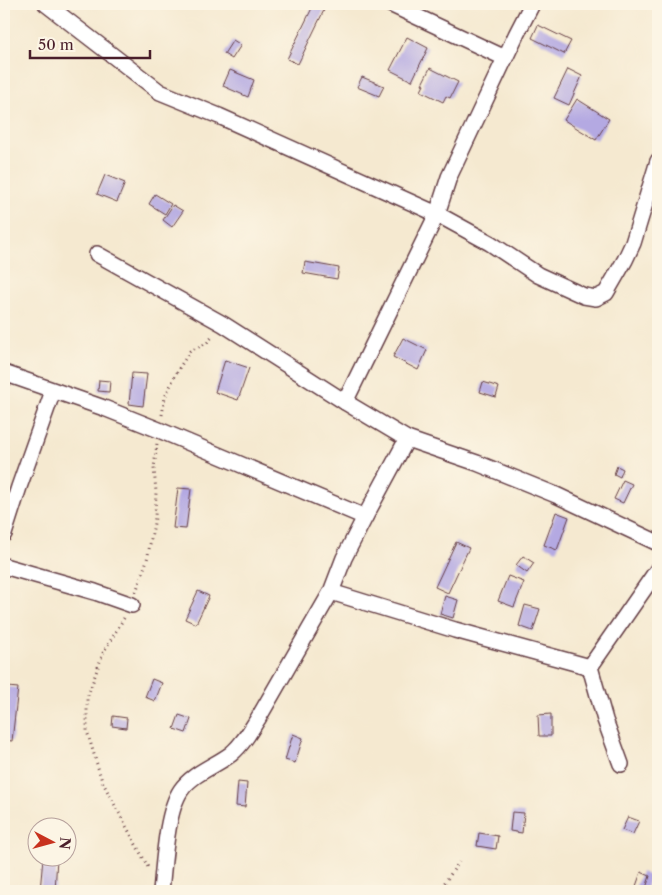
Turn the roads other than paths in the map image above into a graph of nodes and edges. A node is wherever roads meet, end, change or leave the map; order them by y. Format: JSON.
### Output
{"nodes":[{"id":1,"x":46,"y":4,"type":"edge"},
{"id":2,"x":390,"y":4,"type":"edge"},
{"id":3,"x":532,"y":4,"type":"edge"},
{"id":4,"x":505,"y":58,"type":"junction"},
{"id":5,"x":658,"y":161,"type":"edge"},
{"id":6,"x":437,"y":214,"type":"junction"},
{"id":7,"x":96,"y":254,"type":"dead end"},
{"id":8,"x":4,"y":373,"type":"edge"},
{"id":9,"x":53,"y":391,"type":"junction"},
{"id":10,"x":345,"y":402,"type":"junction"},
{"id":11,"x":407,"y":439,"type":"junction"},
{"id":12,"x":365,"y":517,"type":"junction"},
{"id":13,"x":4,"y":534,"type":"edge"},
{"id":14,"x":658,"y":543,"type":"edge"},
{"id":15,"x":4,"y":566,"type":"edge"},
{"id":16,"x":658,"y":569,"type":"edge"},
{"id":17,"x":331,"y":592,"type":"junction"},
{"id":18,"x":132,"y":605,"type":"dead end"},
{"id":19,"x":590,"y":667,"type":"junction"},
{"id":20,"x":621,"y":764,"type":"dead end"},
{"id":21,"x":161,"y":891,"type":"edge"}],
"edges":[{"from":1,"to":6,"type":"street"},
{"from":2,"to":4,"type":"street"},
{"from":3,"to":4,"type":"street"},
{"from":4,"to":6,"type":"street"},
{"from":5,"to":6,"type":"street"},
{"from":6,"to":10,"type":"street"},
{"from":7,"to":10,"type":"street"},
{"from":8,"to":9,"type":"street"},
{"from":9,"to":12,"type":"street"},
{"from":9,"to":13,"type":"street"},
{"from":10,"to":11,"type":"street"},
{"from":11,"to":12,"type":"street"},
{"from":11,"to":14,"type":"street"},
{"from":12,"to":17,"type":"street"},
{"from":15,"to":18,"type":"street"},
{"from":16,"to":19,"type":"street"},
{"from":17,"to":19,"type":"street"},
{"from":17,"to":21,"type":"street"},
{"from":19,"to":20,"type":"street"}]}
